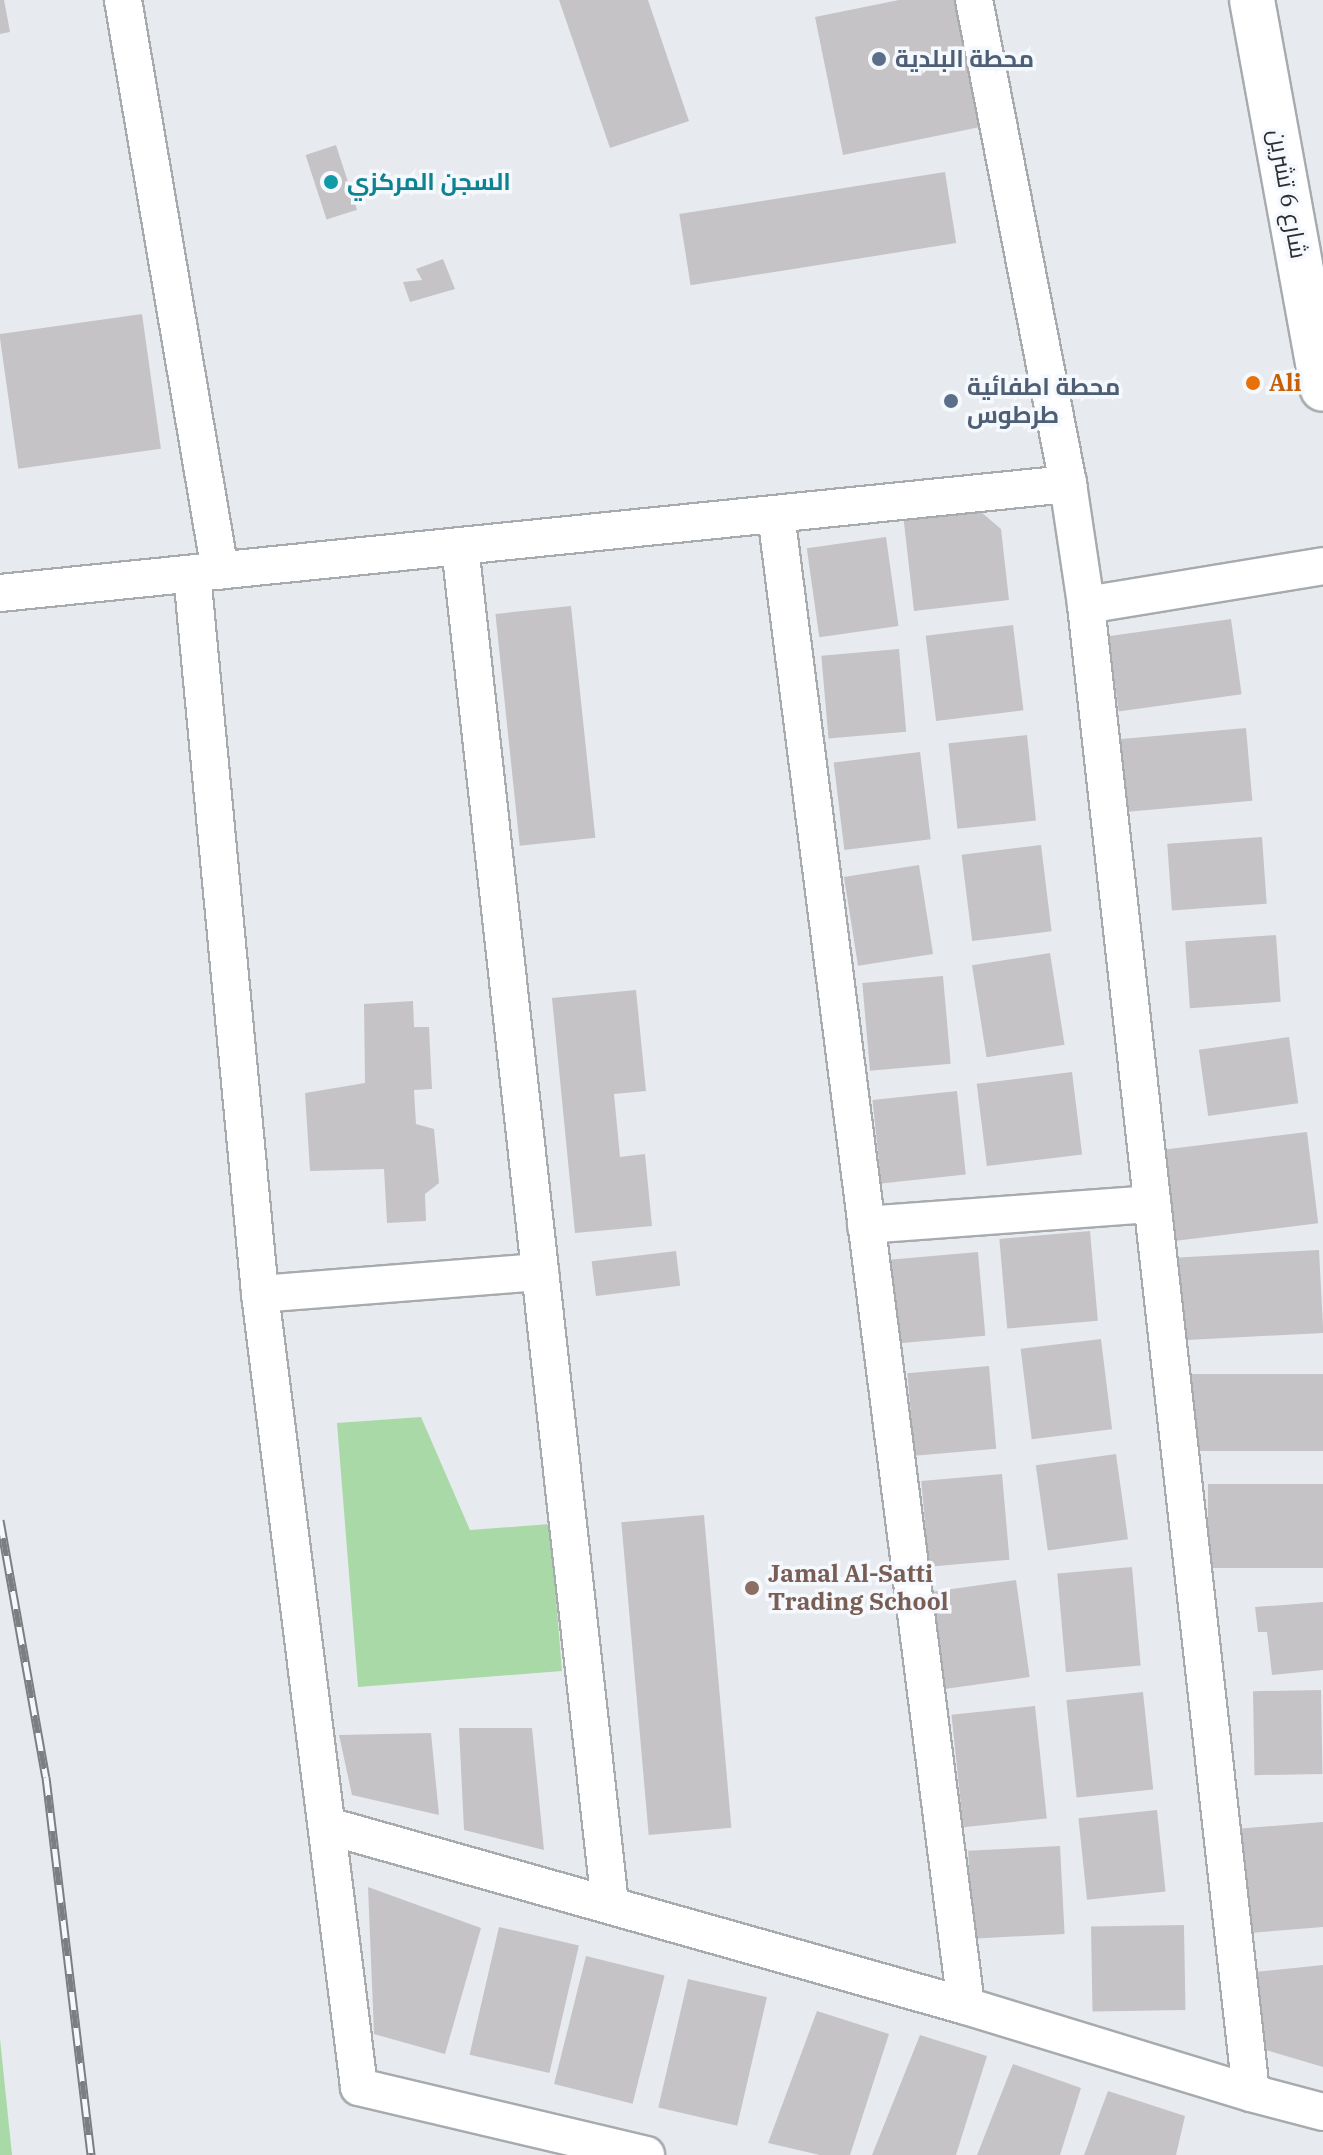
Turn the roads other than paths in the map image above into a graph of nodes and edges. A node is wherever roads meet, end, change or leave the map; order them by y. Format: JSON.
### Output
{"nodes":[{"id":1,"x":123,"y":0,"type":"edge"},
{"id":2,"x":974,"y":0,"type":"edge"},
{"id":3,"x":1252,"y":0,"type":"edge"},
{"id":4,"x":1323,"y":389,"type":"edge"},
{"id":5,"x":1068,"y":484,"type":"junction"},
{"id":6,"x":776,"y":514,"type":"junction"},
{"id":7,"x":460,"y":546,"type":"junction"},
{"id":8,"x":1323,"y":566,"type":"edge"},
{"id":9,"x":206,"y":572,"type":"junction"},
{"id":10,"x":0,"y":593,"type":"edge"},
{"id":11,"x":1086,"y":605,"type":"junction"},
{"id":12,"x":1152,"y":1204,"type":"junction"},
{"id":13,"x":866,"y":1225,"type":"junction"},
{"id":14,"x":540,"y":1272,"type":"junction"},
{"id":15,"x":260,"y":1294,"type":"junction"},
{"id":16,"x":328,"y":1826,"type":"junction"},
{"id":17,"x":610,"y":1905,"type":"junction"},
{"id":18,"x":966,"y":2006,"type":"junction"},
{"id":19,"x":1251,"y":2093,"type":"junction"},
{"id":20,"x":1323,"y":2112,"type":"edge"},
{"id":21,"x":646,"y":2155,"type":"edge"}],
"edges":[{"from":1,"to":9,"type":"street"},
{"from":2,"to":5,"type":"street"},
{"from":3,"to":4,"type":"main road","name":"شارع 6 تشرين"},
{"from":5,"to":6,"type":"street"},
{"from":5,"to":11,"type":"street"},
{"from":6,"to":7,"type":"street"},
{"from":6,"to":13,"type":"street"},
{"from":7,"to":9,"type":"street"},
{"from":7,"to":14,"type":"street"},
{"from":8,"to":11,"type":"street"},
{"from":9,"to":10,"type":"street"},
{"from":9,"to":15,"type":"street"},
{"from":11,"to":12,"type":"street"},
{"from":12,"to":13,"type":"street"},
{"from":12,"to":19,"type":"street"},
{"from":13,"to":18,"type":"street"},
{"from":14,"to":15,"type":"street"},
{"from":14,"to":17,"type":"street"},
{"from":15,"to":16,"type":"street"},
{"from":16,"to":17,"type":"street"},
{"from":16,"to":21,"type":"street"},
{"from":17,"to":18,"type":"street"},
{"from":18,"to":19,"type":"street"},
{"from":19,"to":20,"type":"street"}]}
